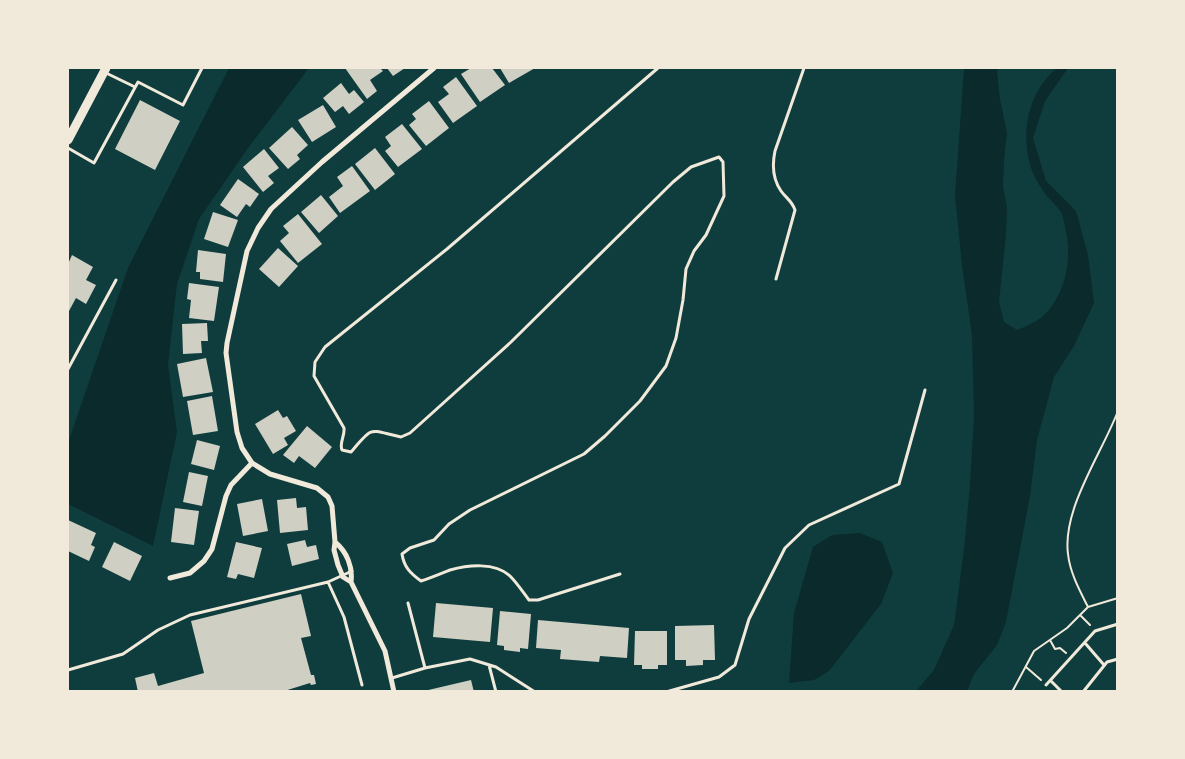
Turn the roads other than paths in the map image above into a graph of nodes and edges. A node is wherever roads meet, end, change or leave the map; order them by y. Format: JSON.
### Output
{"nodes":[{"id":1,"x":202,"y":68,"type":"edge"},
{"id":2,"x":434,"y":68,"type":"edge"},
{"id":3,"x":658,"y":68,"type":"edge"},
{"id":4,"x":804,"y":68,"type":"edge"},
{"id":5,"x":105,"y":70,"type":"edge"},
{"id":6,"x":135,"y":87,"type":"junction"},
{"id":7,"x":68,"y":140,"type":"edge"},
{"id":8,"x":68,"y":148,"type":"edge"},
{"id":9,"x":776,"y":279,"type":"dead end"},
{"id":10,"x":116,"y":280,"type":"dead end"},
{"id":11,"x":68,"y":369,"type":"edge"},
{"id":12,"x":925,"y":390,"type":"dead end"},
{"id":13,"x":252,"y":463,"type":"junction"},
{"id":14,"x":335,"y":542,"type":"junction"},
{"id":15,"x":352,"y":571,"type":"junction"},
{"id":16,"x":620,"y":574,"type":"dead end"},
{"id":17,"x":342,"y":575,"type":"junction"},
{"id":18,"x":170,"y":578,"type":"dead end"},
{"id":19,"x":328,"y":582,"type":"junction"},
{"id":20,"x":351,"y":582,"type":"junction"},
{"id":21,"x":408,"y":603,"type":"dead end"},
{"id":22,"x":1118,"y":624,"type":"edge"},
{"id":23,"x":1085,"y":643,"type":"junction"},
{"id":24,"x":1118,"y":659,"type":"edge"},
{"id":25,"x":489,"y":665,"type":"junction"},
{"id":26,"x":1104,"y":665,"type":"junction"},
{"id":27,"x":425,"y":668,"type":"junction"},
{"id":28,"x":68,"y":670,"type":"edge"},
{"id":29,"x":392,"y":678,"type":"junction"},
{"id":30,"x":1051,"y":680,"type":"junction"},
{"id":31,"x":362,"y":685,"type":"dead end"},
{"id":32,"x":1046,"y":685,"type":"dead end"},
{"id":33,"x":394,"y":692,"type":"edge"},
{"id":34,"x":496,"y":692,"type":"edge"},
{"id":35,"x":535,"y":692,"type":"edge"},
{"id":36,"x":666,"y":692,"type":"edge"},
{"id":37,"x":1062,"y":692,"type":"edge"},
{"id":38,"x":1083,"y":692,"type":"edge"}],
"edges":[{"from":1,"to":6,"type":"lane"},
{"from":2,"to":13,"type":"street"},
{"from":3,"to":16,"type":"lane"},
{"from":4,"to":9,"type":"lane"},
{"from":5,"to":6,"type":"lane"},
{"from":5,"to":7,"type":"main road"},
{"from":6,"to":8,"type":"lane"},
{"from":10,"to":11,"type":"lane"},
{"from":12,"to":36,"type":"lane"},
{"from":13,"to":14,"type":"street"},
{"from":13,"to":18,"type":"street"},
{"from":14,"to":15,"type":"street"},
{"from":14,"to":17,"type":"street"},
{"from":15,"to":17,"type":"lane"},
{"from":15,"to":20,"type":"street"},
{"from":17,"to":19,"type":"lane"},
{"from":17,"to":20,"type":"street"},
{"from":19,"to":28,"type":"lane"},
{"from":19,"to":31,"type":"lane"},
{"from":20,"to":29,"type":"street"},
{"from":21,"to":27,"type":"lane"},
{"from":22,"to":23,"type":"lane"},
{"from":23,"to":26,"type":"lane"},
{"from":23,"to":30,"type":"lane"},
{"from":24,"to":26,"type":"lane"},
{"from":25,"to":27,"type":"lane"},
{"from":25,"to":34,"type":"lane"},
{"from":25,"to":35,"type":"lane"},
{"from":26,"to":38,"type":"lane"},
{"from":27,"to":29,"type":"lane"},
{"from":29,"to":33,"type":"street"},
{"from":30,"to":32,"type":"lane"},
{"from":30,"to":37,"type":"lane"}]}
